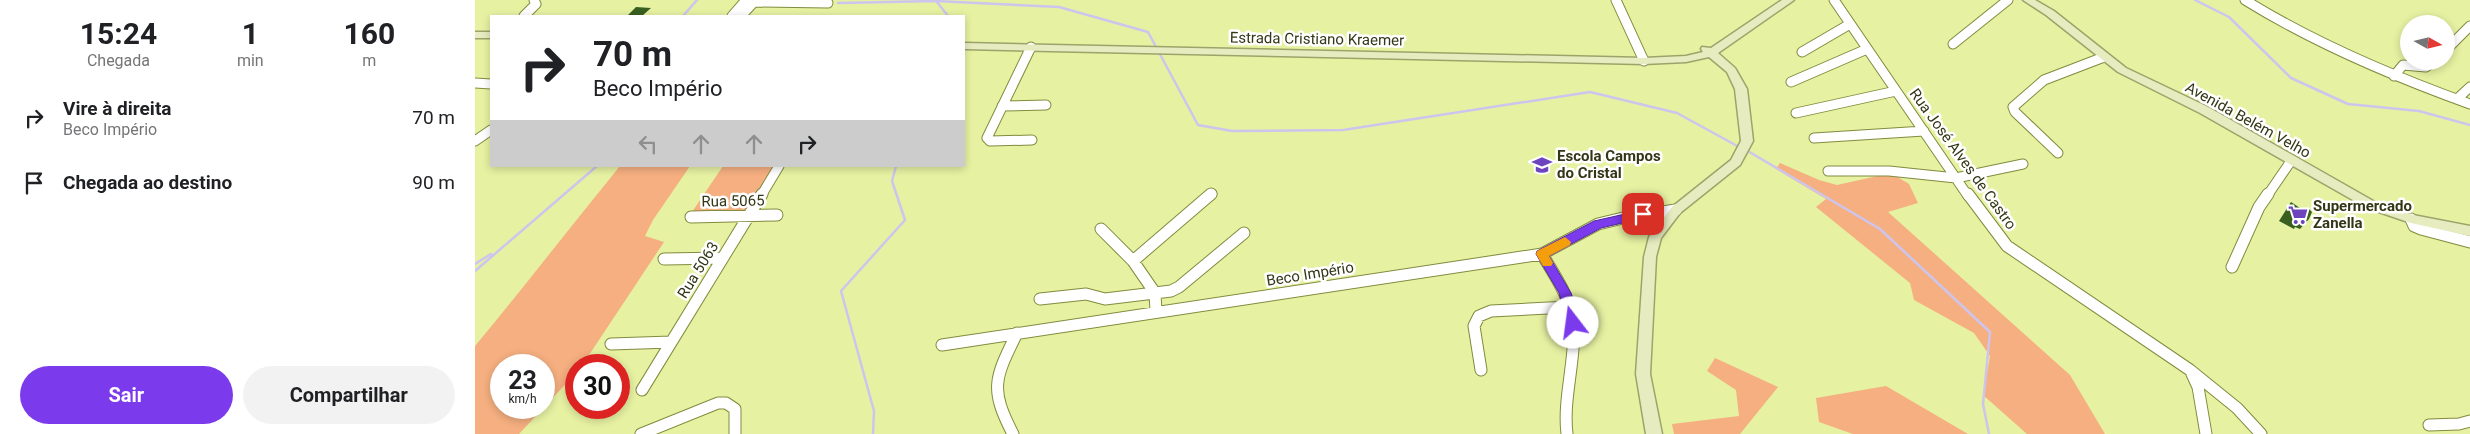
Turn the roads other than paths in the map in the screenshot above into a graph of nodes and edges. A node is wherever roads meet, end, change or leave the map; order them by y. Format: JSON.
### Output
{"nodes":[{"id":1,"x":534,"y":0,"type":"edge"},
{"id":2,"x":1616,"y":0,"type":"edge"},
{"id":3,"x":1789,"y":0,"type":"edge"},
{"id":4,"x":1834,"y":0,"type":"edge"},
{"id":5,"x":2007,"y":0,"type":"edge"},
{"id":6,"x":2028,"y":0,"type":"edge"},
{"id":7,"x":2245,"y":0,"type":"edge"},
{"id":8,"x":752,"y":1,"type":"edge"},
{"id":9,"x":809,"y":2,"type":"edge"},
{"id":10,"x":828,"y":3,"type":"dead end"},
{"id":11,"x":525,"y":15,"type":"edge"},
{"id":12,"x":733,"y":15,"type":"edge"},
{"id":13,"x":742,"y":15,"type":"edge"},
{"id":14,"x":1757,"y":20,"type":"junction"},
{"id":15,"x":1850,"y":24,"type":"junction"},
{"id":16,"x":2470,"y":26,"type":"edge"},
{"id":17,"x":475,"y":35,"type":"edge"},
{"id":18,"x":490,"y":35,"type":"edge"},
{"id":19,"x":2455,"y":41,"type":"edge"},
{"id":20,"x":1953,"y":44,"type":"dead end"},
{"id":21,"x":965,"y":46,"type":"edge"},
{"id":22,"x":1723,"y":46,"type":"junction"},
{"id":23,"x":1031,"y":48,"type":"junction"},
{"id":24,"x":1867,"y":49,"type":"junction"},
{"id":25,"x":1708,"y":51,"type":"junction"},
{"id":26,"x":1802,"y":52,"type":"dead end"},
{"id":27,"x":2104,"y":56,"type":"junction"},
{"id":28,"x":1687,"y":59,"type":"junction"},
{"id":29,"x":1669,"y":60,"type":"junction"},
{"id":30,"x":1644,"y":61,"type":"junction"},
{"id":31,"x":1728,"y":67,"type":"junction"},
{"id":32,"x":2400,"y":69,"type":"edge"},
{"id":33,"x":2394,"y":76,"type":"junction"},
{"id":34,"x":1791,"y":82,"type":"dead end"},
{"id":35,"x":475,"y":83,"type":"edge"},
{"id":36,"x":490,"y":84,"type":"edge"},
{"id":37,"x":2470,"y":87,"type":"edge"},
{"id":38,"x":1896,"y":91,"type":"junction"},
{"id":39,"x":2457,"y":99,"type":"junction"},
{"id":40,"x":2470,"y":104,"type":"edge"},
{"id":41,"x":1046,"y":105,"type":"dead end"},
{"id":42,"x":1001,"y":106,"type":"junction"},
{"id":43,"x":1796,"y":113,"type":"dead end"},
{"id":44,"x":490,"y":131,"type":"edge"},
{"id":45,"x":1924,"y":131,"type":"junction"},
{"id":46,"x":1813,"y":138,"type":"dead end"},
{"id":47,"x":1032,"y":140,"type":"dead end"},
{"id":48,"x":475,"y":141,"type":"edge"},
{"id":49,"x":2058,"y":153,"type":"dead end"},
{"id":50,"x":2291,"y":161,"type":"junction"},
{"id":51,"x":2023,"y":164,"type":"dead end"},
{"id":52,"x":778,"y":167,"type":"edge"},
{"id":53,"x":1828,"y":171,"type":"dead end"},
{"id":54,"x":1956,"y":178,"type":"junction"},
{"id":55,"x":1212,"y":194,"type":"dead end"},
{"id":56,"x":1676,"y":210,"type":"junction"},
{"id":57,"x":777,"y":215,"type":"dead end"},
{"id":58,"x":749,"y":216,"type":"junction"},
{"id":59,"x":691,"y":217,"type":"dead end"},
{"id":60,"x":2411,"y":219,"type":"junction"},
{"id":61,"x":1101,"y":229,"type":"dead end"},
{"id":62,"x":2470,"y":231,"type":"edge"},
{"id":63,"x":1244,"y":233,"type":"dead end"},
{"id":64,"x":2470,"y":242,"type":"edge"},
{"id":65,"x":1542,"y":254,"type":"junction"},
{"id":66,"x":723,"y":258,"type":"junction"},
{"id":67,"x":664,"y":259,"type":"dead end"},
{"id":68,"x":1133,"y":261,"type":"junction"},
{"id":69,"x":2232,"y":267,"type":"dead end"},
{"id":70,"x":1155,"y":293,"type":"junction"},
{"id":71,"x":1040,"y":299,"type":"dead end"},
{"id":72,"x":1568,"y":307,"type":"junction"},
{"id":73,"x":1156,"y":312,"type":"junction"},
{"id":74,"x":1017,"y":333,"type":"junction"},
{"id":75,"x":671,"y":342,"type":"junction"},
{"id":76,"x":611,"y":344,"type":"dead end"},
{"id":77,"x":942,"y":345,"type":"dead end"},
{"id":78,"x":1481,"y":370,"type":"dead end"},
{"id":79,"x":2190,"y":370,"type":"junction"},
{"id":80,"x":642,"y":390,"type":"dead end"},
{"id":81,"x":2470,"y":421,"type":"edge"},
{"id":82,"x":2429,"y":425,"type":"dead end"},
{"id":83,"x":641,"y":434,"type":"edge"},
{"id":84,"x":735,"y":434,"type":"edge"},
{"id":85,"x":1013,"y":434,"type":"edge"},
{"id":86,"x":1567,"y":434,"type":"edge"},
{"id":87,"x":1654,"y":434,"type":"edge"},
{"id":88,"x":2206,"y":434,"type":"edge"},
{"id":89,"x":2261,"y":434,"type":"edge"}],
"edges":[{"from":1,"to":11,"type":"street"},
{"from":2,"to":30,"type":"street"},
{"from":3,"to":14,"type":"main road","name":"Estrada Cristiano Kraemer"},
{"from":4,"to":15,"type":"street","name":"Rua José Alves de Castro"},
{"from":5,"to":20,"type":"street"},
{"from":6,"to":27,"type":"main road","name":"Avenida Belém Velho"},
{"from":7,"to":33,"type":"street"},
{"from":8,"to":9,"type":"street"},
{"from":8,"to":12,"type":"street"},
{"from":8,"to":13,"type":"street"},
{"from":9,"to":10,"type":"street"},
{"from":14,"to":22,"type":"main road","name":"Estrada Cristiano Kraemer"},
{"from":14,"to":25,"type":"main road","name":"Estrada Cristiano Kraemer"},
{"from":15,"to":24,"type":"street","name":"Rua José Alves de Castro"},
{"from":15,"to":26,"type":"street"},
{"from":16,"to":19,"type":"street"},
{"from":17,"to":18,"type":"main road"},
{"from":21,"to":23,"type":"main road","name":"Estrada Cristiano Kraemer"},
{"from":22,"to":25,"type":"main road","name":"Estrada Cristiano Kraemer"},
{"from":22,"to":31,"type":"main road"},
{"from":23,"to":30,"type":"main road","name":"Estrada Cristiano Kraemer"},
{"from":23,"to":42,"type":"street"},
{"from":24,"to":34,"type":"street"},
{"from":24,"to":38,"type":"street","name":"Rua José Alves de Castro"},
{"from":25,"to":28,"type":"main road","name":"Estrada Cristiano Kraemer"},
{"from":25,"to":29,"type":"main road","name":"Estrada Cristiano Kraemer"},
{"from":25,"to":31,"type":"main road"},
{"from":27,"to":49,"type":"street"},
{"from":27,"to":50,"type":"main road","name":"Avenida Belém Velho"},
{"from":28,"to":29,"type":"main road","name":"Estrada Cristiano Kraemer"},
{"from":28,"to":31,"type":"main road"},
{"from":29,"to":30,"type":"main road","name":"Estrada Cristiano Kraemer"},
{"from":31,"to":56,"type":"main road"},
{"from":32,"to":33,"type":"street"},
{"from":33,"to":39,"type":"street"},
{"from":35,"to":36,"type":"street"},
{"from":37,"to":39,"type":"street"},
{"from":38,"to":43,"type":"street"},
{"from":38,"to":45,"type":"street","name":"Rua José Alves de Castro"},
{"from":39,"to":40,"type":"street"},
{"from":41,"to":42,"type":"street"},
{"from":42,"to":47,"type":"street"},
{"from":44,"to":48,"type":"street"},
{"from":45,"to":46,"type":"street"},
{"from":45,"to":54,"type":"street","name":"Rua José Alves de Castro"},
{"from":50,"to":60,"type":"main road","name":"Avenida Belém Velho"},
{"from":50,"to":69,"type":"street"},
{"from":51,"to":54,"type":"street"},
{"from":52,"to":58,"type":"street","name":"Rua 5063"},
{"from":53,"to":54,"type":"street"},
{"from":54,"to":79,"type":"street","name":"Rua José Alves de Castro"},
{"from":55,"to":68,"type":"street"},
{"from":56,"to":65,"type":"street","name":"Beco Império"},
{"from":56,"to":87,"type":"main road"},
{"from":57,"to":58,"type":"street","name":"Rua 5065"},
{"from":58,"to":59,"type":"street","name":"Rua 5065"},
{"from":58,"to":66,"type":"street","name":"Rua 5063"},
{"from":60,"to":62,"type":"main road","name":"Avenida Belém Velho"},
{"from":60,"to":64,"type":"street"},
{"from":61,"to":68,"type":"street"},
{"from":63,"to":70,"type":"street"},
{"from":65,"to":72,"type":"street"},
{"from":65,"to":73,"type":"street","name":"Beco Império"},
{"from":66,"to":67,"type":"street"},
{"from":66,"to":75,"type":"street","name":"Rua 5063"},
{"from":68,"to":70,"type":"street"},
{"from":70,"to":71,"type":"street"},
{"from":70,"to":73,"type":"street"},
{"from":72,"to":78,"type":"street"},
{"from":72,"to":86,"type":"street"},
{"from":73,"to":74,"type":"street","name":"Beco Império"},
{"from":74,"to":77,"type":"street","name":"Beco Império"},
{"from":74,"to":85,"type":"street"},
{"from":75,"to":76,"type":"street"},
{"from":75,"to":80,"type":"street","name":"Rua 5063"},
{"from":79,"to":88,"type":"street"},
{"from":79,"to":89,"type":"street","name":"Rua José Alves de Castro"},
{"from":81,"to":82,"type":"street"},
{"from":83,"to":84,"type":"street"}]}
